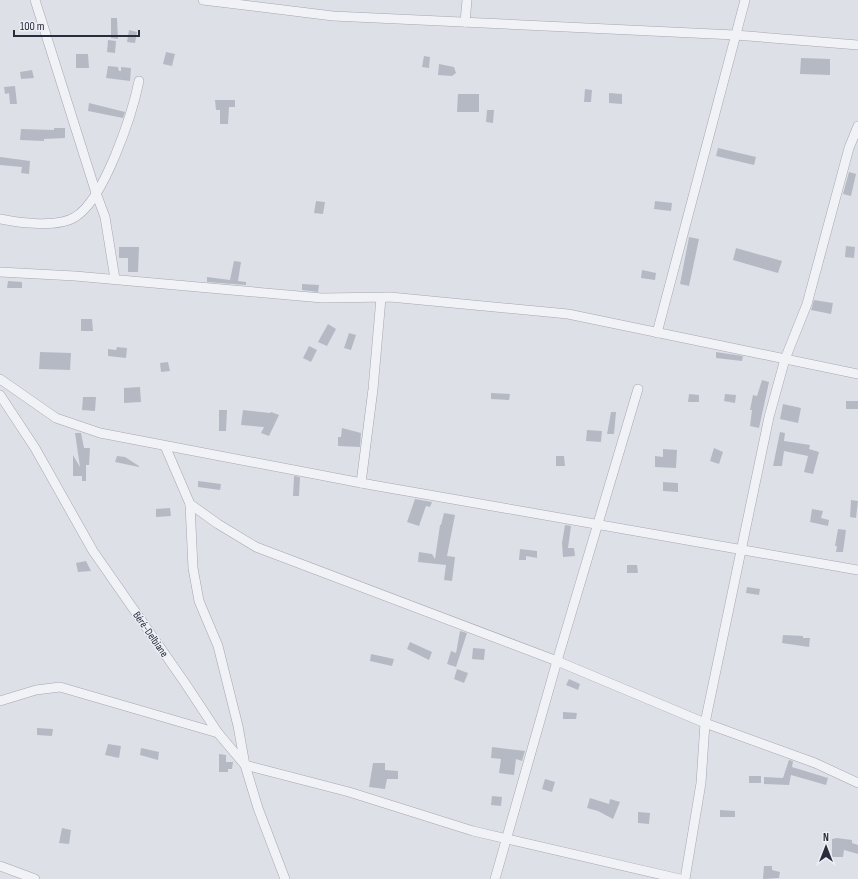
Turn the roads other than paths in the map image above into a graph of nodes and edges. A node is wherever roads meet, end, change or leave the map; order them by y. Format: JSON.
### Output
{"nodes":[{"id":1,"x":35,"y":0,"type":"edge"},
{"id":2,"x":203,"y":0,"type":"edge"},
{"id":3,"x":467,"y":0,"type":"edge"},
{"id":4,"x":745,"y":0,"type":"edge"},
{"id":5,"x":465,"y":22,"type":"junction"},
{"id":6,"x":735,"y":35,"type":"junction"},
{"id":7,"x":858,"y":45,"type":"edge"},
{"id":8,"x":139,"y":81,"type":"dead end"},
{"id":9,"x":858,"y":126,"type":"edge"},
{"id":10,"x":96,"y":193,"type":"junction"},
{"id":11,"x":0,"y":219,"type":"edge"},
{"id":12,"x":0,"y":272,"type":"edge"},
{"id":13,"x":115,"y":279,"type":"junction"},
{"id":14,"x":381,"y":298,"type":"junction"},
{"id":15,"x":657,"y":332,"type":"junction"},
{"id":16,"x":785,"y":359,"type":"junction"},
{"id":17,"x":858,"y":374,"type":"edge"},
{"id":18,"x":0,"y":379,"type":"edge"},
{"id":19,"x":638,"y":389,"type":"dead end"},
{"id":20,"x":0,"y":395,"type":"edge"},
{"id":21,"x":165,"y":446,"type":"junction"},
{"id":22,"x":361,"y":483,"type":"junction"},
{"id":23,"x":190,"y":504,"type":"junction"},
{"id":24,"x":598,"y":523,"type":"junction"},
{"id":25,"x":741,"y":549,"type":"junction"},
{"id":26,"x":858,"y":570,"type":"edge"},
{"id":27,"x":556,"y":661,"type":"junction"},
{"id":28,"x":0,"y":701,"type":"edge"},
{"id":29,"x":705,"y":723,"type":"junction"},
{"id":30,"x":218,"y":734,"type":"junction"},
{"id":31,"x":245,"y":765,"type":"junction"},
{"id":32,"x":858,"y":783,"type":"edge"},
{"id":33,"x":508,"y":839,"type":"junction"},
{"id":34,"x":0,"y":866,"type":"edge"},
{"id":35,"x":35,"y":879,"type":"edge"},
{"id":36,"x":285,"y":879,"type":"edge"},
{"id":37,"x":495,"y":879,"type":"edge"},
{"id":38,"x":680,"y":879,"type":"edge"},
{"id":39,"x":685,"y":879,"type":"edge"}],
"edges":[{"from":1,"to":10,"type":"street"},
{"from":2,"to":5,"type":"street"},
{"from":3,"to":5,"type":"street"},
{"from":4,"to":6,"type":"street"},
{"from":5,"to":6,"type":"street"},
{"from":6,"to":7,"type":"street"},
{"from":6,"to":15,"type":"street"},
{"from":8,"to":10,"type":"street"},
{"from":9,"to":16,"type":"street"},
{"from":10,"to":11,"type":"street"},
{"from":10,"to":13,"type":"street"},
{"from":12,"to":13,"type":"street"},
{"from":13,"to":14,"type":"street"},
{"from":14,"to":15,"type":"street"},
{"from":14,"to":22,"type":"street"},
{"from":15,"to":16,"type":"street"},
{"from":16,"to":17,"type":"street"},
{"from":16,"to":25,"type":"street"},
{"from":18,"to":21,"type":"street"},
{"from":19,"to":24,"type":"street"},
{"from":20,"to":30,"type":"street","name":"Béré-Delbiane"},
{"from":21,"to":22,"type":"street"},
{"from":21,"to":23,"type":"street"},
{"from":22,"to":24,"type":"street"},
{"from":23,"to":27,"type":"street"},
{"from":23,"to":31,"type":"street"},
{"from":24,"to":25,"type":"street"},
{"from":24,"to":27,"type":"street"},
{"from":25,"to":26,"type":"street"},
{"from":25,"to":29,"type":"street"},
{"from":27,"to":29,"type":"street"},
{"from":27,"to":33,"type":"street"},
{"from":28,"to":30,"type":"street"},
{"from":29,"to":32,"type":"street"},
{"from":29,"to":39,"type":"street"},
{"from":30,"to":31,"type":"street","name":"Béré-Delbiane"},
{"from":31,"to":33,"type":"street"},
{"from":31,"to":36,"type":"street","name":"Béré-Delbiane"},
{"from":33,"to":37,"type":"street"},
{"from":33,"to":38,"type":"street"},
{"from":34,"to":35,"type":"street"}]}
